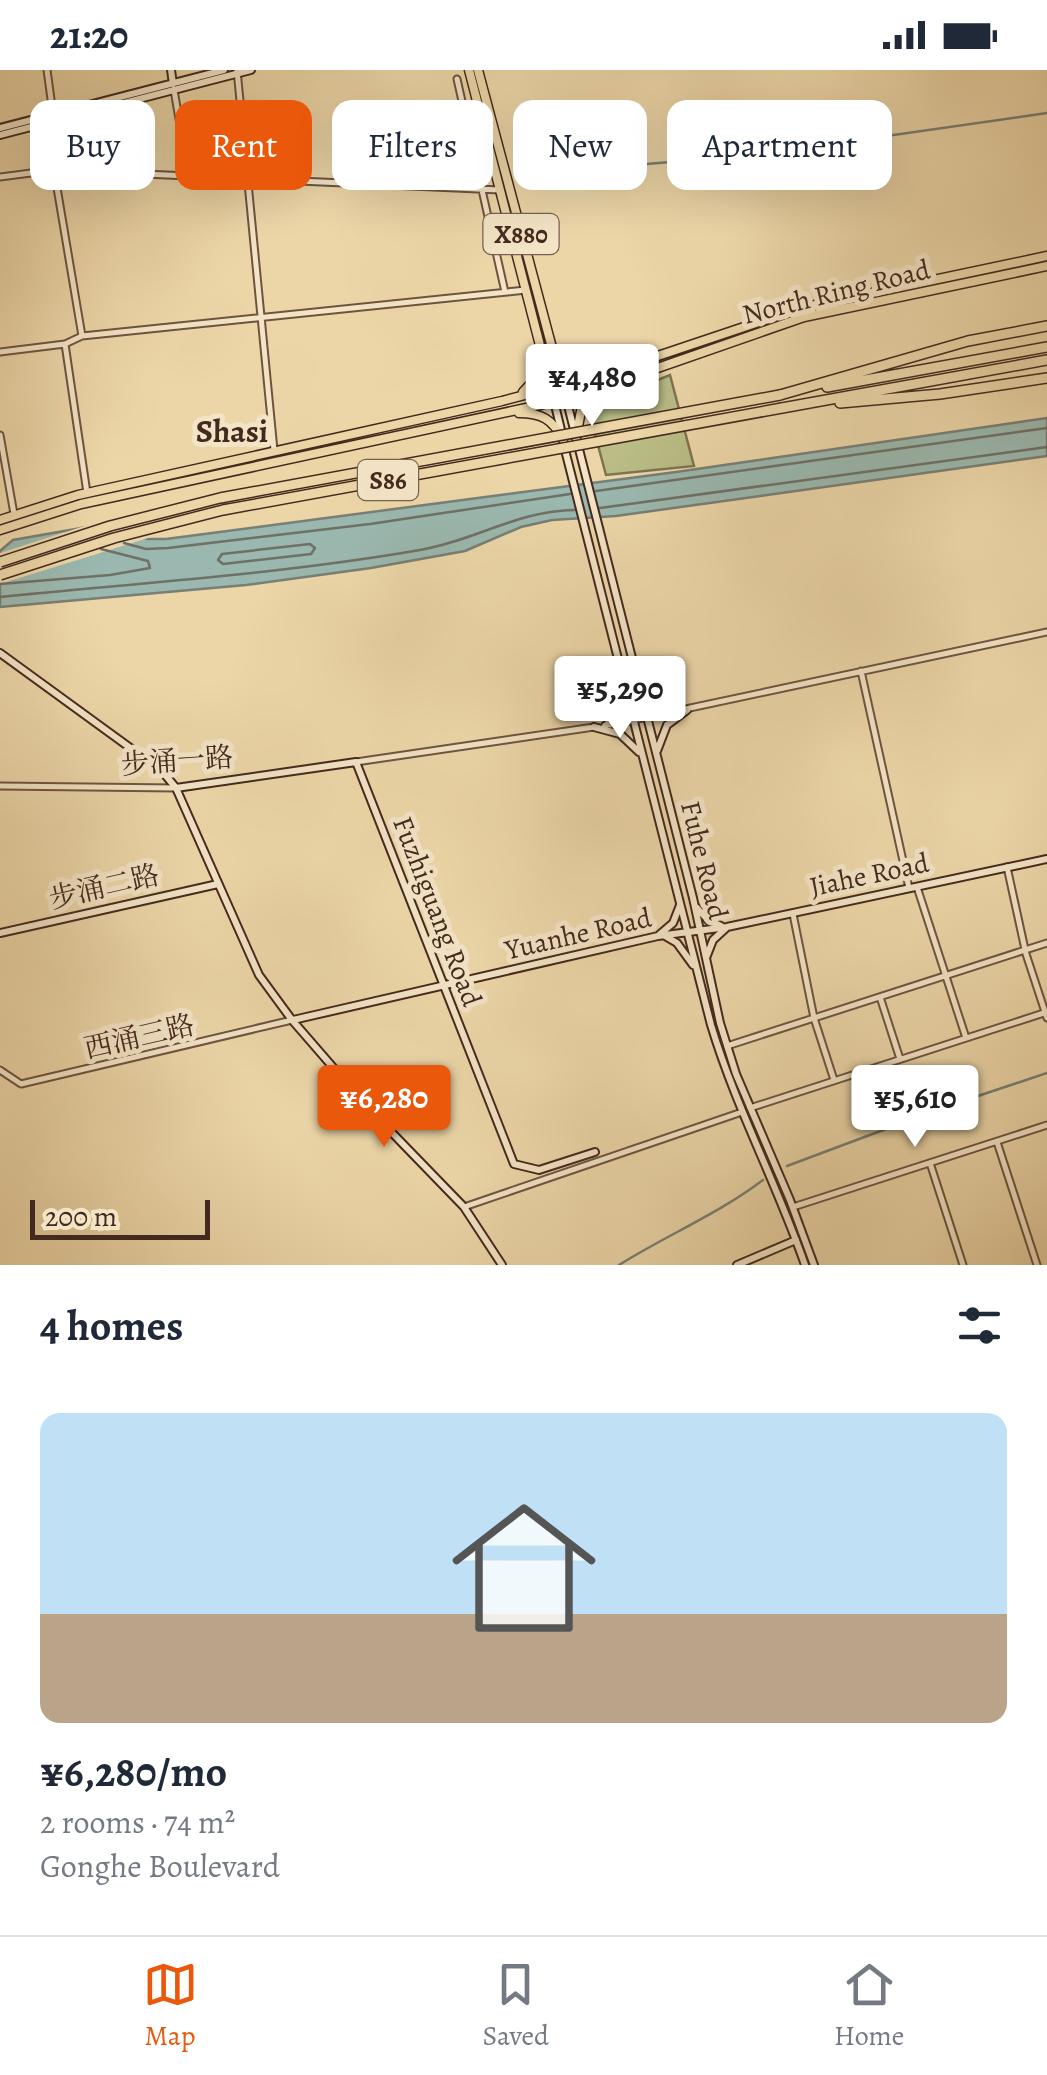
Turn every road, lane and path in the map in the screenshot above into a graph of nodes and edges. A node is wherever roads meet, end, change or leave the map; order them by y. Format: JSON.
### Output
{"nodes":[{"id":1,"x":47,"y":70,"type":"edge"},
{"id":2,"x":171,"y":70,"type":"edge"},
{"id":3,"x":224,"y":70,"type":"edge"},
{"id":4,"x":251,"y":70,"type":"edge"},
{"id":5,"x":469,"y":70,"type":"edge"},
{"id":6,"x":478,"y":70,"type":"edge"},
{"id":7,"x":238,"y":72,"type":"edge"},
{"id":8,"x":457,"y":78,"type":"dead end"},
{"id":9,"x":174,"y":86,"type":"junction"},
{"id":10,"x":51,"y":100,"type":"edge"},
{"id":11,"x":114,"y":100,"type":"edge"},
{"id":12,"x":176,"y":100,"type":"edge"},
{"id":13,"x":241,"y":100,"type":"edge"},
{"id":14,"x":30,"y":121,"type":"edge"},
{"id":15,"x":0,"y":131,"type":"edge"},
{"id":16,"x":30,"y":173,"type":"edge"},
{"id":17,"x":0,"y":177,"type":"edge"},
{"id":18,"x":312,"y":182,"type":"edge"},
{"id":19,"x":57,"y":190,"type":"edge"},
{"id":20,"x":249,"y":190,"type":"edge"},
{"id":21,"x":500,"y":190,"type":"junction"},
{"id":22,"x":485,"y":191,"type":"junction"},
{"id":23,"x":1047,"y":256,"type":"edge"},
{"id":24,"x":1047,"y":266,"type":"edge"},
{"id":25,"x":526,"y":290,"type":"junction"},
{"id":26,"x":505,"y":292,"type":"junction"},
{"id":27,"x":262,"y":316,"type":"junction"},
{"id":28,"x":1047,"y":326,"type":"edge"},
{"id":29,"x":82,"y":336,"type":"junction"},
{"id":30,"x":538,"y":337,"type":"junction"},
{"id":31,"x":65,"y":344,"type":"junction"},
{"id":32,"x":551,"y":344,"type":"junction"},
{"id":33,"x":1047,"y":347,"type":"edge"},
{"id":34,"x":0,"y":352,"type":"edge"},
{"id":35,"x":1047,"y":360,"type":"edge"},
{"id":36,"x":601,"y":375,"type":"junction"},
{"id":37,"x":1047,"y":378,"type":"edge"},
{"id":38,"x":562,"y":386,"type":"junction"},
{"id":39,"x":603,"y":387,"type":"junction"},
{"id":40,"x":551,"y":388,"type":"junction"},
{"id":41,"x":780,"y":395,"type":"junction"},
{"id":42,"x":515,"y":397,"type":"junction"},
{"id":43,"x":566,"y":398,"type":"junction"},
{"id":44,"x":554,"y":401,"type":"junction"},
{"id":45,"x":782,"y":408,"type":"junction"},
{"id":46,"x":504,"y":413,"type":"junction"},
{"id":47,"x":0,"y":435,"type":"edge"},
{"id":48,"x":576,"y":437,"type":"junction"},
{"id":49,"x":563,"y":440,"type":"junction"},
{"id":50,"x":274,"y":452,"type":"junction"},
{"id":51,"x":87,"y":493,"type":"junction"},
{"id":52,"x":14,"y":514,"type":"junction"},
{"id":53,"x":0,"y":520,"type":"edge"},
{"id":54,"x":0,"y":530,"type":"edge"},
{"id":55,"x":0,"y":562,"type":"edge"},
{"id":56,"x":0,"y":575,"type":"edge"},
{"id":57,"x":1047,"y":632,"type":"edge"},
{"id":58,"x":0,"y":654,"type":"edge"},
{"id":59,"x":862,"y":672,"type":"junction"},
{"id":60,"x":638,"y":685,"type":"junction"},
{"id":61,"x":624,"y":688,"type":"junction"},
{"id":62,"x":687,"y":710,"type":"junction"},
{"id":63,"x":646,"y":718,"type":"junction"},
{"id":64,"x":633,"y":720,"type":"junction"},
{"id":65,"x":605,"y":726,"type":"junction"},
{"id":66,"x":594,"y":727,"type":"junction"},
{"id":67,"x":657,"y":760,"type":"junction"},
{"id":68,"x":356,"y":762,"type":"junction"},
{"id":69,"x":644,"y":763,"type":"junction"},
{"id":70,"x":0,"y":786,"type":"edge"},
{"id":71,"x":176,"y":788,"type":"junction"},
{"id":72,"x":1047,"y":858,"type":"edge"},
{"id":73,"x":1008,"y":867,"type":"junction"},
{"id":74,"x":218,"y":884,"type":"junction"},
{"id":75,"x":913,"y":888,"type":"junction"},
{"id":76,"x":693,"y":898,"type":"junction"},
{"id":77,"x":680,"y":901,"type":"junction"},
{"id":78,"x":793,"y":914,"type":"junction"},
{"id":79,"x":727,"y":928,"type":"junction"},
{"id":80,"x":700,"y":931,"type":"junction"},
{"id":81,"x":0,"y":932,"type":"edge"},
{"id":82,"x":688,"y":932,"type":"junction"},
{"id":83,"x":658,"y":936,"type":"junction"},
{"id":84,"x":1047,"y":943,"type":"edge"},
{"id":85,"x":1026,"y":950,"type":"junction"},
{"id":86,"x":706,"y":964,"type":"junction"},
{"id":87,"x":696,"y":970,"type":"junction"},
{"id":88,"x":946,"y":976,"type":"junction"},
{"id":89,"x":444,"y":988,"type":"junction"},
{"id":90,"x":880,"y":997,"type":"junction"},
{"id":91,"x":1046,"y":1014,"type":"edge"},
{"id":92,"x":814,"y":1018,"type":"junction"},
{"id":93,"x":292,"y":1020,"type":"junction"},
{"id":94,"x":966,"y":1038,"type":"junction"},
{"id":95,"x":727,"y":1046,"type":"junction"},
{"id":96,"x":900,"y":1059,"type":"junction"},
{"id":97,"x":0,"y":1070,"type":"edge"},
{"id":98,"x":834,"y":1080,"type":"junction"},
{"id":99,"x":746,"y":1110,"type":"junction"},
{"id":100,"x":1047,"y":1126,"type":"edge"},
{"id":101,"x":997,"y":1142,"type":"junction"},
{"id":102,"x":595,"y":1152,"type":"dead end"},
{"id":103,"x":930,"y":1163,"type":"junction"},
{"id":104,"x":793,"y":1207,"type":"junction"},
{"id":105,"x":464,"y":1208,"type":"junction"},
{"id":106,"x":796,"y":1240,"type":"junction"},
{"id":107,"x":502,"y":1265,"type":"edge"},
{"id":108,"x":737,"y":1265,"type":"edge"},
{"id":109,"x":804,"y":1265,"type":"edge"},
{"id":110,"x":814,"y":1265,"type":"edge"},
{"id":111,"x":963,"y":1265,"type":"edge"},
{"id":112,"x":1037,"y":1265,"type":"edge"}],
"edges":[{"from":1,"to":10,"type":"street"},
{"from":2,"to":9,"type":"street"},
{"from":3,"to":9,"type":"street"},
{"from":4,"to":7,"type":"street"},
{"from":5,"to":21,"type":"main road","number":"X880"},
{"from":6,"to":32,"type":"main road","number":"X880"},
{"from":7,"to":9,"type":"street"},
{"from":7,"to":13,"type":"street"},
{"from":8,"to":22,"type":"street"},
{"from":9,"to":11,"type":"street"},
{"from":9,"to":12,"type":"street"},
{"from":9,"to":15,"type":"street"},
{"from":14,"to":15,"type":"street"},
{"from":16,"to":17,"type":"street"},
{"from":18,"to":22,"type":"street"},
{"from":19,"to":29,"type":"street"},
{"from":20,"to":27,"type":"street"},
{"from":21,"to":22,"type":"street"},
{"from":21,"to":25,"type":"main road","number":"X880"},
{"from":22,"to":26,"type":"street"},
{"from":23,"to":36,"type":"main road","name":"North Ring Road"},
{"from":24,"to":39,"type":"main road","name":"North Ring Road"},
{"from":25,"to":26,"type":"street"},
{"from":25,"to":30,"type":"main road","number":"X880"},
{"from":26,"to":27,"type":"street"},
{"from":27,"to":29,"type":"street"},
{"from":27,"to":50,"type":"street"},
{"from":28,"to":41,"type":"highway"},
{"from":29,"to":31,"type":"street"},
{"from":30,"to":40,"type":"main road","number":"X880"},
{"from":30,"to":42,"type":"main road"},
{"from":31,"to":34,"type":"street"},
{"from":31,"to":51,"type":"street"},
{"from":32,"to":36,"type":"main road"},
{"from":32,"to":38,"type":"main road","number":"X880"},
{"from":33,"to":41,"type":"highway","number":"S86"},
{"from":35,"to":45,"type":"highway","number":"S86"},
{"from":36,"to":38,"type":"main road","name":"North Ring Road"},
{"from":37,"to":45,"type":"highway"},
{"from":38,"to":40,"type":"main road","name":"North Ring Road"},
{"from":38,"to":43,"type":"main road","number":"X880"},
{"from":39,"to":43,"type":"main road","name":"North Ring Road"},
{"from":39,"to":48,"type":"main road"},
{"from":40,"to":42,"type":"main road","name":"North Ring Road"},
{"from":40,"to":44,"type":"main road"},
{"from":41,"to":55,"type":"highway","number":"S86","bridge":true},
{"from":42,"to":50,"type":"main road","name":"North Ring Road"},
{"from":43,"to":44,"type":"main road","name":"North Ring Road"},
{"from":43,"to":48,"type":"street","name":"Fuhe Road"},
{"from":44,"to":46,"type":"main road","name":"North Ring Road"},
{"from":44,"to":49,"type":"street","name":"Fuhe Road"},
{"from":45,"to":56,"type":"highway","number":"S86","bridge":true},
{"from":46,"to":49,"type":"main road"},
{"from":46,"to":54,"type":"main road","name":"North Ring Road"},
{"from":47,"to":52,"type":"street"},
{"from":48,"to":60,"type":"street","name":"Fuhe Road"},
{"from":49,"to":61,"type":"street","name":"Fuhe Road"},
{"from":50,"to":51,"type":"main road","name":"North Ring Road"},
{"from":51,"to":52,"type":"main road","name":"North Ring Road"},
{"from":52,"to":53,"type":"main road","name":"North Ring Road"},
{"from":57,"to":59,"type":"street"},
{"from":58,"to":71,"type":"street"},
{"from":59,"to":62,"type":"street"},
{"from":59,"to":75,"type":"street"},
{"from":60,"to":62,"type":"street"},
{"from":60,"to":63,"type":"street","name":"Fuhe Road"},
{"from":61,"to":64,"type":"street","name":"Fuhe Road"},
{"from":61,"to":65,"type":"street"},
{"from":62,"to":63,"type":"street"},
{"from":62,"to":67,"type":"street"},
{"from":63,"to":64,"type":"street"},
{"from":63,"to":67,"type":"street","name":"Fuhe Road"},
{"from":64,"to":65,"type":"street"},
{"from":64,"to":69,"type":"street","name":"Fuhe Road"},
{"from":65,"to":66,"type":"street"},
{"from":66,"to":68,"type":"street"},
{"from":66,"to":69,"type":"street"},
{"from":67,"to":76,"type":"street","name":"Fuhe Road"},
{"from":68,"to":71,"type":"street","name":"步涌一路"},
{"from":68,"to":89,"type":"street","name":"Fuzhiguang Road"},
{"from":69,"to":77,"type":"street","name":"Fuhe Road"},
{"from":70,"to":71,"type":"street","name":"步涌一路"},
{"from":71,"to":74,"type":"street"},
{"from":72,"to":73,"type":"street","name":"Jiahe Road"},
{"from":73,"to":75,"type":"street","name":"Jiahe Road"},
{"from":73,"to":85,"type":"street"},
{"from":74,"to":81,"type":"street","name":"步涌二路"},
{"from":74,"to":93,"type":"street"},
{"from":75,"to":78,"type":"street","name":"Jiahe Road"},
{"from":75,"to":88,"type":"street"},
{"from":76,"to":79,"type":"street"},
{"from":76,"to":80,"type":"street","name":"Fuhe Road"},
{"from":77,"to":82,"type":"street","name":"Fuhe Road"},
{"from":77,"to":83,"type":"street"},
{"from":78,"to":79,"type":"street","name":"Jiahe Road"},
{"from":78,"to":92,"type":"street"},
{"from":79,"to":80,"type":"street","name":"Jiahe Road"},
{"from":79,"to":86,"type":"street"},
{"from":80,"to":82,"type":"street","name":"Yuanhe Road"},
{"from":80,"to":86,"type":"street","name":"Fuhe Road"},
{"from":82,"to":83,"type":"street","name":"Yuanhe Road"},
{"from":82,"to":87,"type":"street","name":"Fuhe Road"},
{"from":83,"to":87,"type":"street"},
{"from":83,"to":89,"type":"street","name":"Yuanhe Road"},
{"from":84,"to":85,"type":"street"},
{"from":85,"to":88,"type":"street"},
{"from":85,"to":91,"type":"street"},
{"from":86,"to":95,"type":"street","name":"Fuhe Road"},
{"from":87,"to":99,"type":"street","name":"Fuhe Road"},
{"from":88,"to":90,"type":"street"},
{"from":88,"to":94,"type":"street"},
{"from":89,"to":93,"type":"street","name":"Yuanhe Road"},
{"from":89,"to":102,"type":"street","name":"Fuzhiguang Road"},
{"from":90,"to":92,"type":"street"},
{"from":90,"to":96,"type":"street"},
{"from":91,"to":94,"type":"street"},
{"from":92,"to":95,"type":"street"},
{"from":92,"to":98,"type":"street"},
{"from":93,"to":97,"type":"street","name":"西涌三路"},
{"from":93,"to":105,"type":"street"},
{"from":94,"to":96,"type":"street"},
{"from":95,"to":99,"type":"street","name":"Fuhe Road"},
{"from":96,"to":98,"type":"street"},
{"from":98,"to":99,"type":"street"},
{"from":99,"to":104,"type":"street","name":"Fuhe Road"},
{"from":99,"to":105,"type":"street"},
{"from":99,"to":106,"type":"street","name":"Fuhe Road"},
{"from":100,"to":101,"type":"street"},
{"from":101,"to":103,"type":"street"},
{"from":101,"to":112,"type":"street"},
{"from":103,"to":104,"type":"street"},
{"from":103,"to":111,"type":"street"},
{"from":104,"to":110,"type":"street","name":"Fuhe Road"},
{"from":105,"to":107,"type":"street"},
{"from":106,"to":108,"type":"street"},
{"from":106,"to":109,"type":"street","name":"Fuhe Road"}]}
